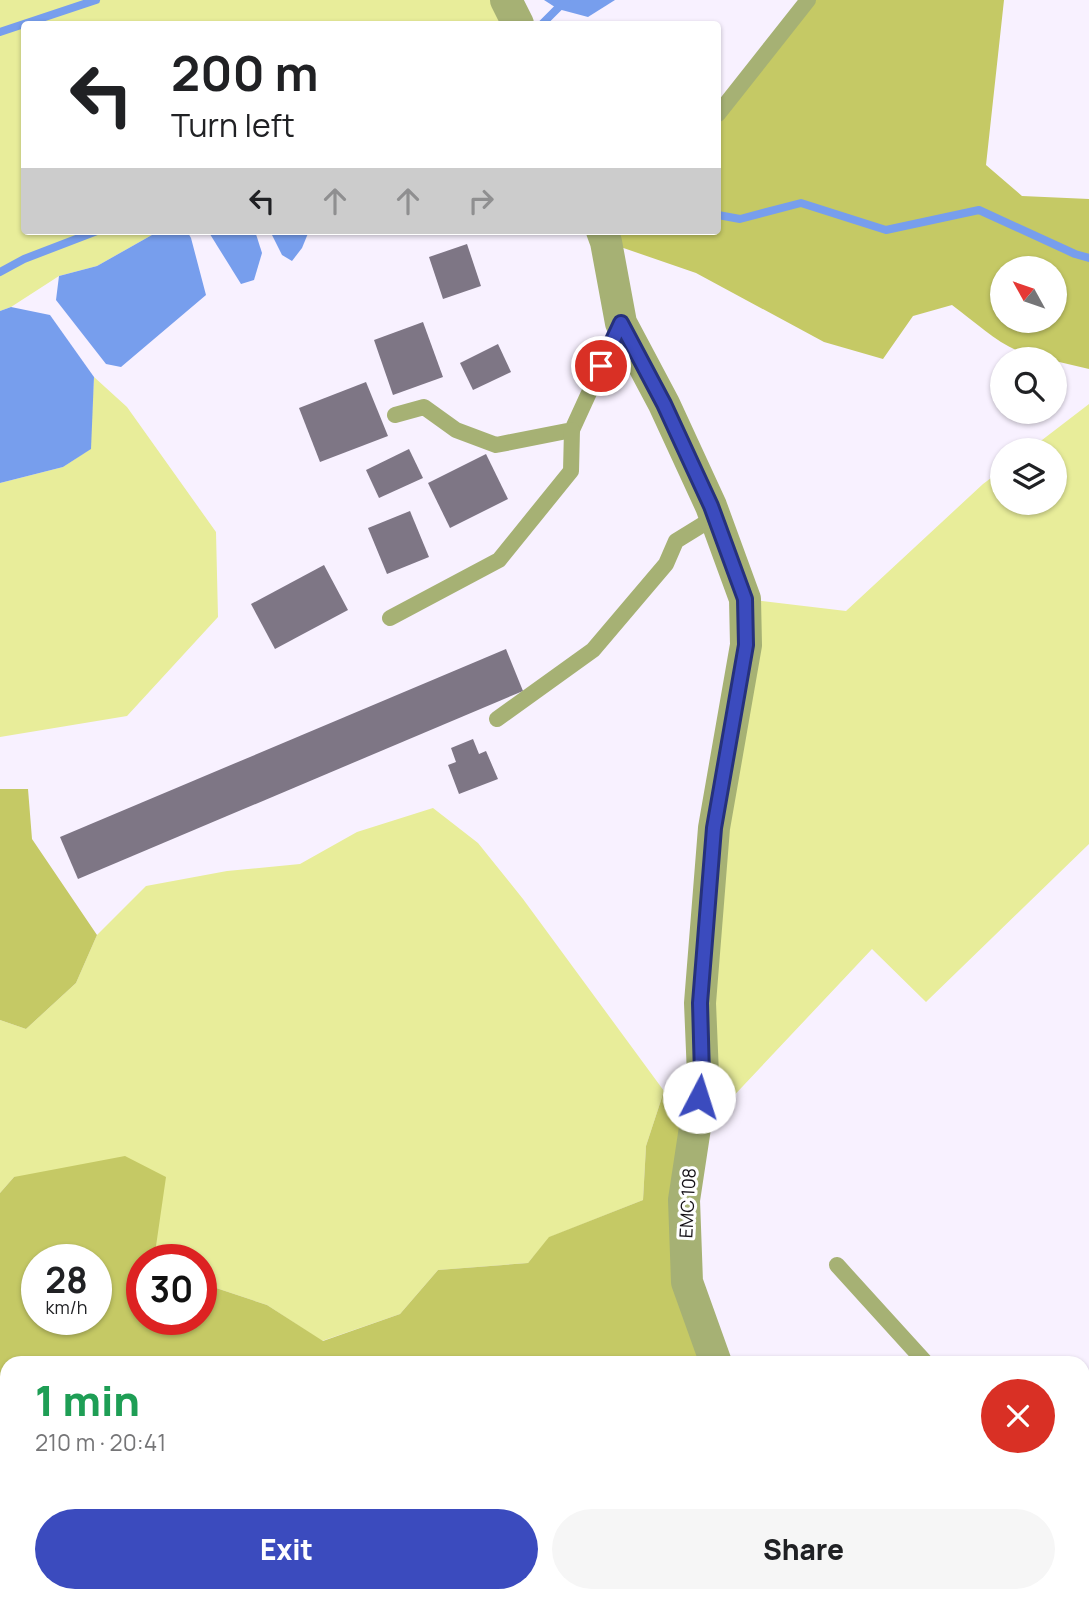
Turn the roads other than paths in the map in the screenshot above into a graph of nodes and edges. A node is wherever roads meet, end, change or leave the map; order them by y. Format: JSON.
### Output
{"nodes":[{"id":1,"x":506,"y":0,"type":"edge"},
{"id":2,"x":807,"y":0,"type":"edge"},
{"id":3,"x":516,"y":21,"type":"edge"},
{"id":4,"x":721,"y":110,"type":"edge"},
{"id":5,"x":607,"y":235,"type":"edge"},
{"id":6,"x":621,"y":323,"type":"junction"},
{"id":7,"x":395,"y":415,"type":"dead end"},
{"id":8,"x":572,"y":430,"type":"junction"},
{"id":9,"x":715,"y":517,"type":"junction"},
{"id":10,"x":390,"y":618,"type":"dead end"},
{"id":11,"x":497,"y":719,"type":"dead end"},
{"id":12,"x":837,"y":1265,"type":"dead end"},
{"id":13,"x":713,"y":1356,"type":"edge"},
{"id":14,"x":920,"y":1356,"type":"edge"}],
"edges":[{"from":1,"to":3,"type":"street"},
{"from":2,"to":4,"type":"lane"},
{"from":5,"to":6,"type":"street","name":"EMC 108"},
{"from":6,"to":8,"type":"lane"},
{"from":6,"to":9,"type":"street","name":"EMC 108"},
{"from":7,"to":8,"type":"lane"},
{"from":8,"to":10,"type":"lane"},
{"from":9,"to":11,"type":"lane"},
{"from":9,"to":13,"type":"street","name":"EMC 108"},
{"from":12,"to":14,"type":"lane"}]}
